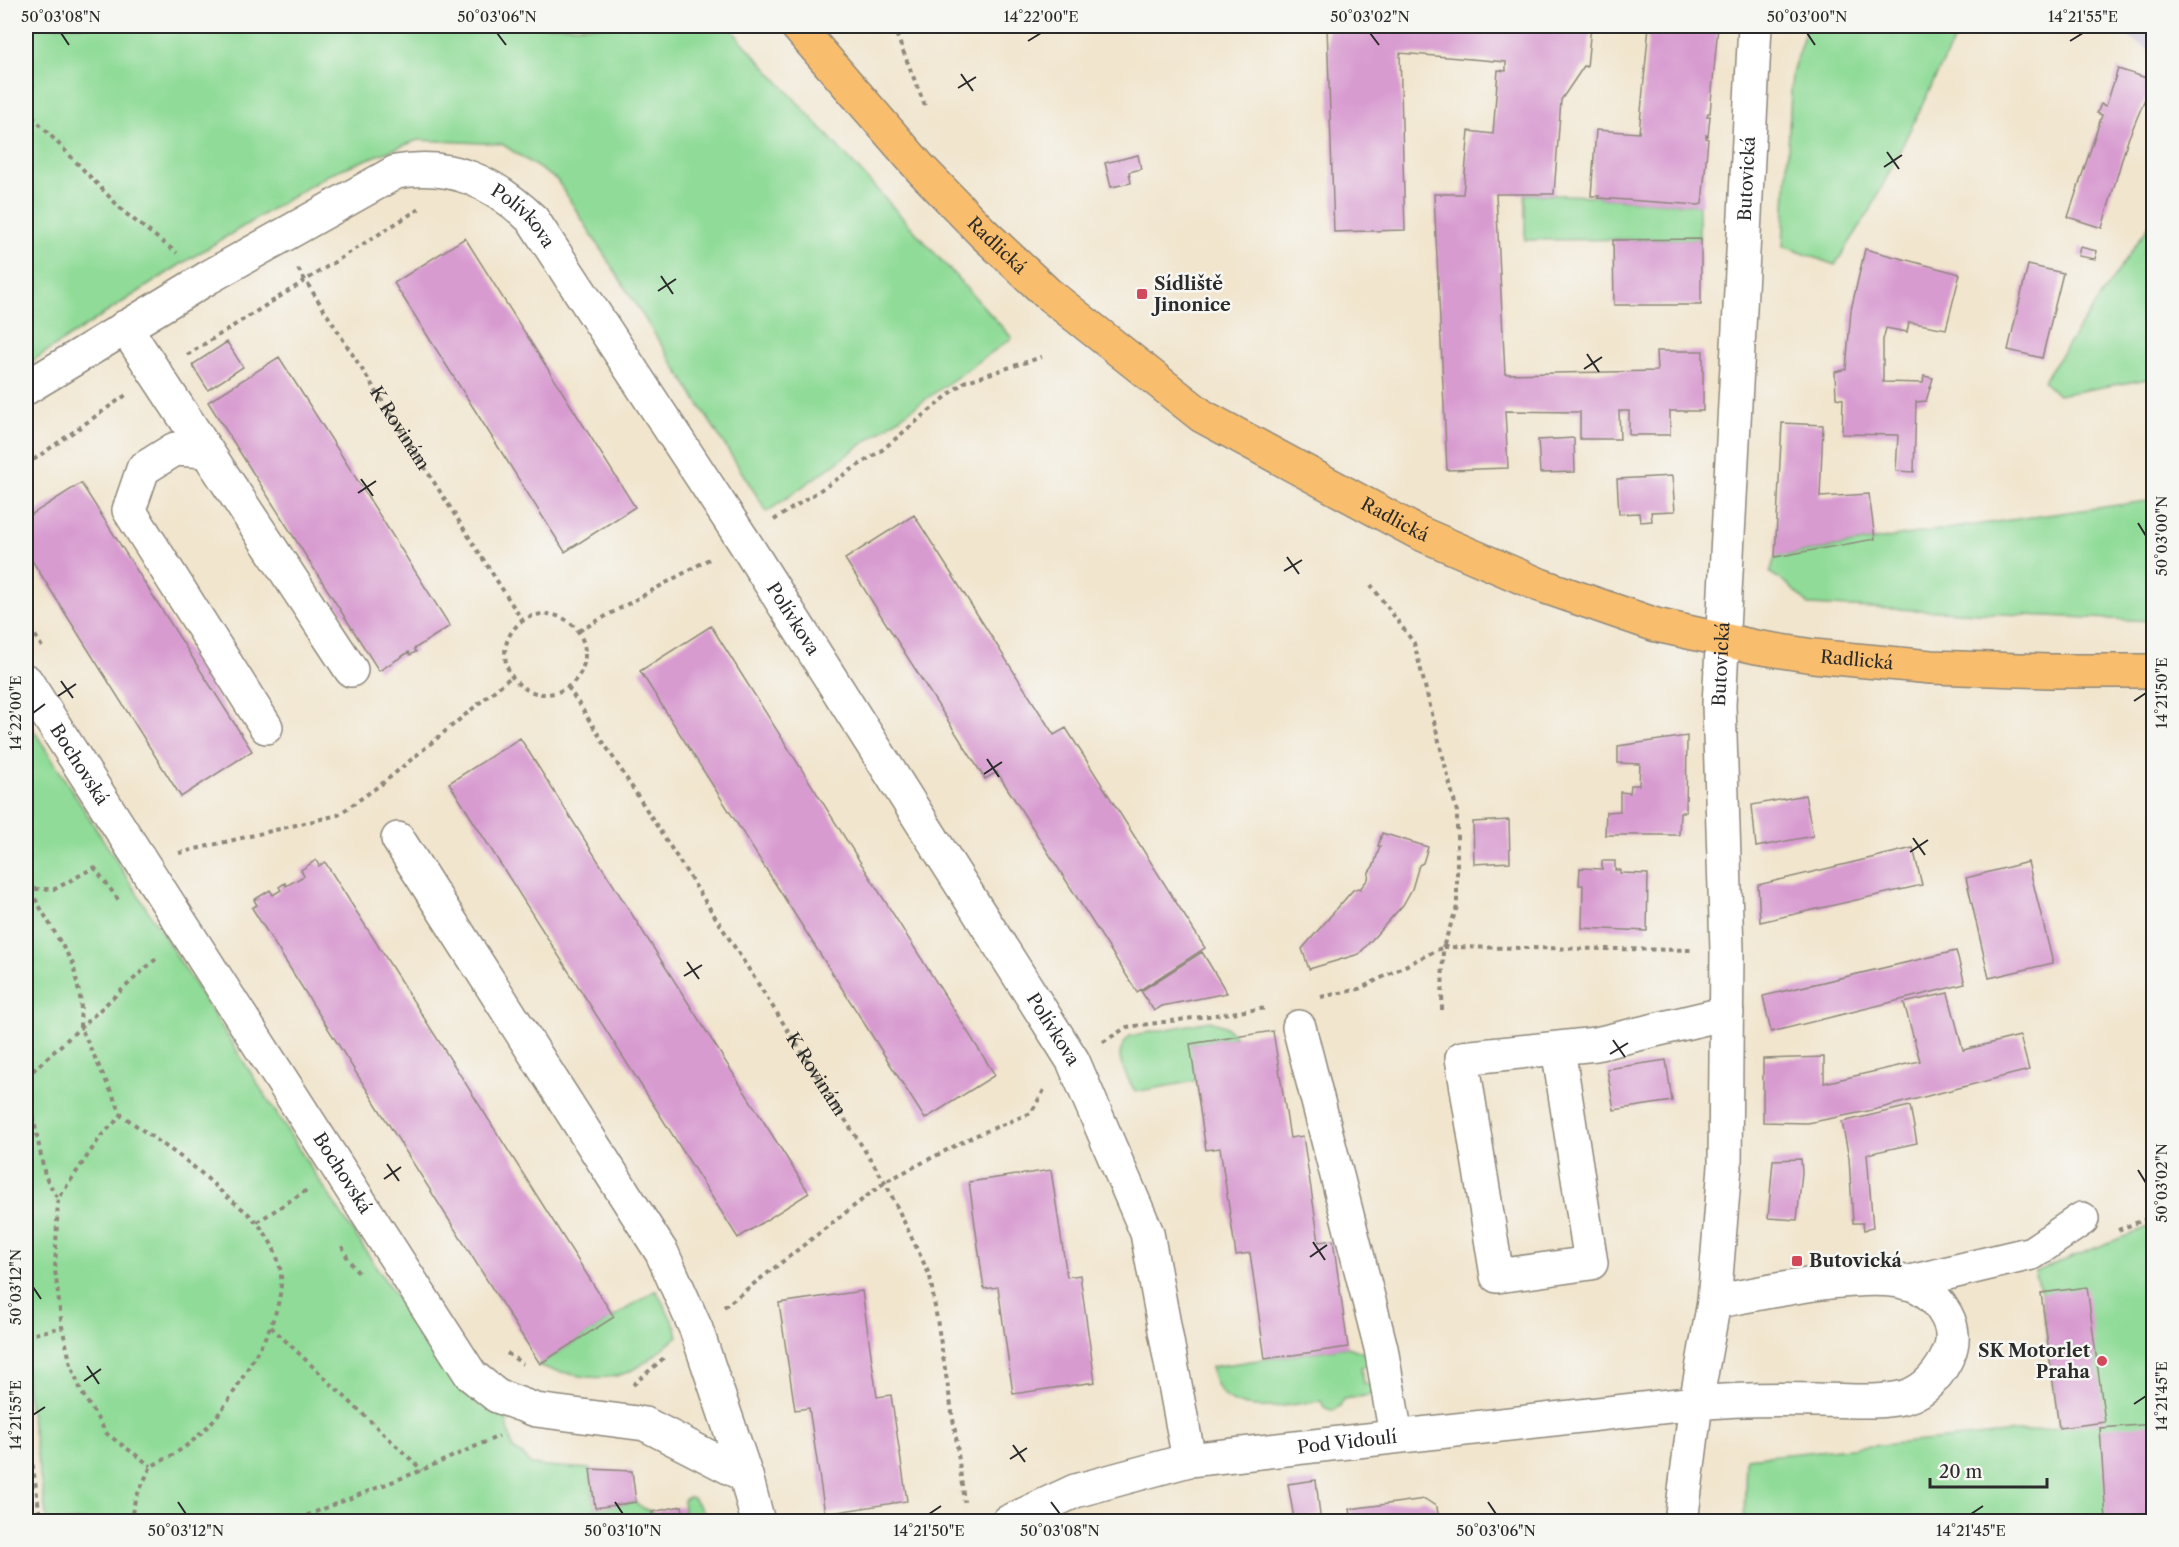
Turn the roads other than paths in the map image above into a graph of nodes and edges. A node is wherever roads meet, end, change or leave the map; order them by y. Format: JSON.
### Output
{"nodes":[{"id":1,"x":797,"y":26,"type":"edge"},
{"id":2,"x":1755,"y":26,"type":"edge"},
{"id":3,"x":125,"y":327,"type":"junction"},
{"id":4,"x":26,"y":388,"type":"edge"},
{"id":5,"x":206,"y":452,"type":"junction"},
{"id":6,"x":1723,"y":640,"type":"junction"},
{"id":7,"x":351,"y":670,"type":"dead end"},
{"id":8,"x":2154,"y":671,"type":"edge"},
{"id":9,"x":26,"y":681,"type":"edge"},
{"id":10,"x":266,"y":728,"type":"dead end"},
{"id":11,"x":398,"y":839,"type":"dead end"},
{"id":12,"x":1728,"y":1013,"type":"junction"},
{"id":13,"x":1299,"y":1027,"type":"dead end"},
{"id":14,"x":1558,"y":1048,"type":"junction"},
{"id":15,"x":2082,"y":1219,"type":"dead end"},
{"id":16,"x":1906,"y":1283,"type":"junction"},
{"id":17,"x":1714,"y":1302,"type":"junction"},
{"id":18,"x":1696,"y":1402,"type":"junction"},
{"id":19,"x":1396,"y":1436,"type":"junction"},
{"id":20,"x":1189,"y":1460,"type":"junction"},
{"id":21,"x":746,"y":1476,"type":"junction"},
{"id":22,"x":758,"y":1521,"type":"edge"},
{"id":23,"x":1008,"y":1521,"type":"edge"},
{"id":24,"x":1681,"y":1521,"type":"edge"}],
"edges":[{"from":1,"to":6,"type":"main road","name":"Radlická"},
{"from":2,"to":6,"type":"street","name":"Butovická"},
{"from":3,"to":4,"type":"street"},
{"from":3,"to":5,"type":"street"},
{"from":3,"to":20,"type":"street","name":"Polívkova"},
{"from":5,"to":7,"type":"street"},
{"from":5,"to":10,"type":"street"},
{"from":6,"to":8,"type":"main road","name":"Radlická"},
{"from":6,"to":12,"type":"street","name":"Butovická"},
{"from":9,"to":21,"type":"street","name":"Bochovská"},
{"from":11,"to":21,"type":"street"},
{"from":12,"to":14,"type":"street"},
{"from":12,"to":17,"type":"street","name":"Butovická"},
{"from":13,"to":19,"type":"street"},
{"from":14,"to":14,"type":"street"},
{"from":15,"to":16,"type":"street"},
{"from":16,"to":17,"type":"street"},
{"from":16,"to":18,"type":"street"},
{"from":17,"to":18,"type":"street","name":"Butovická"},
{"from":18,"to":19,"type":"street","name":"Pod Vidoulí"},
{"from":18,"to":24,"type":"street","name":"Butovická"},
{"from":19,"to":20,"type":"street","name":"Pod Vidoulí"},
{"from":20,"to":23,"type":"street","name":"Pod Vidoulí"},
{"from":21,"to":22,"type":"street"}]}
